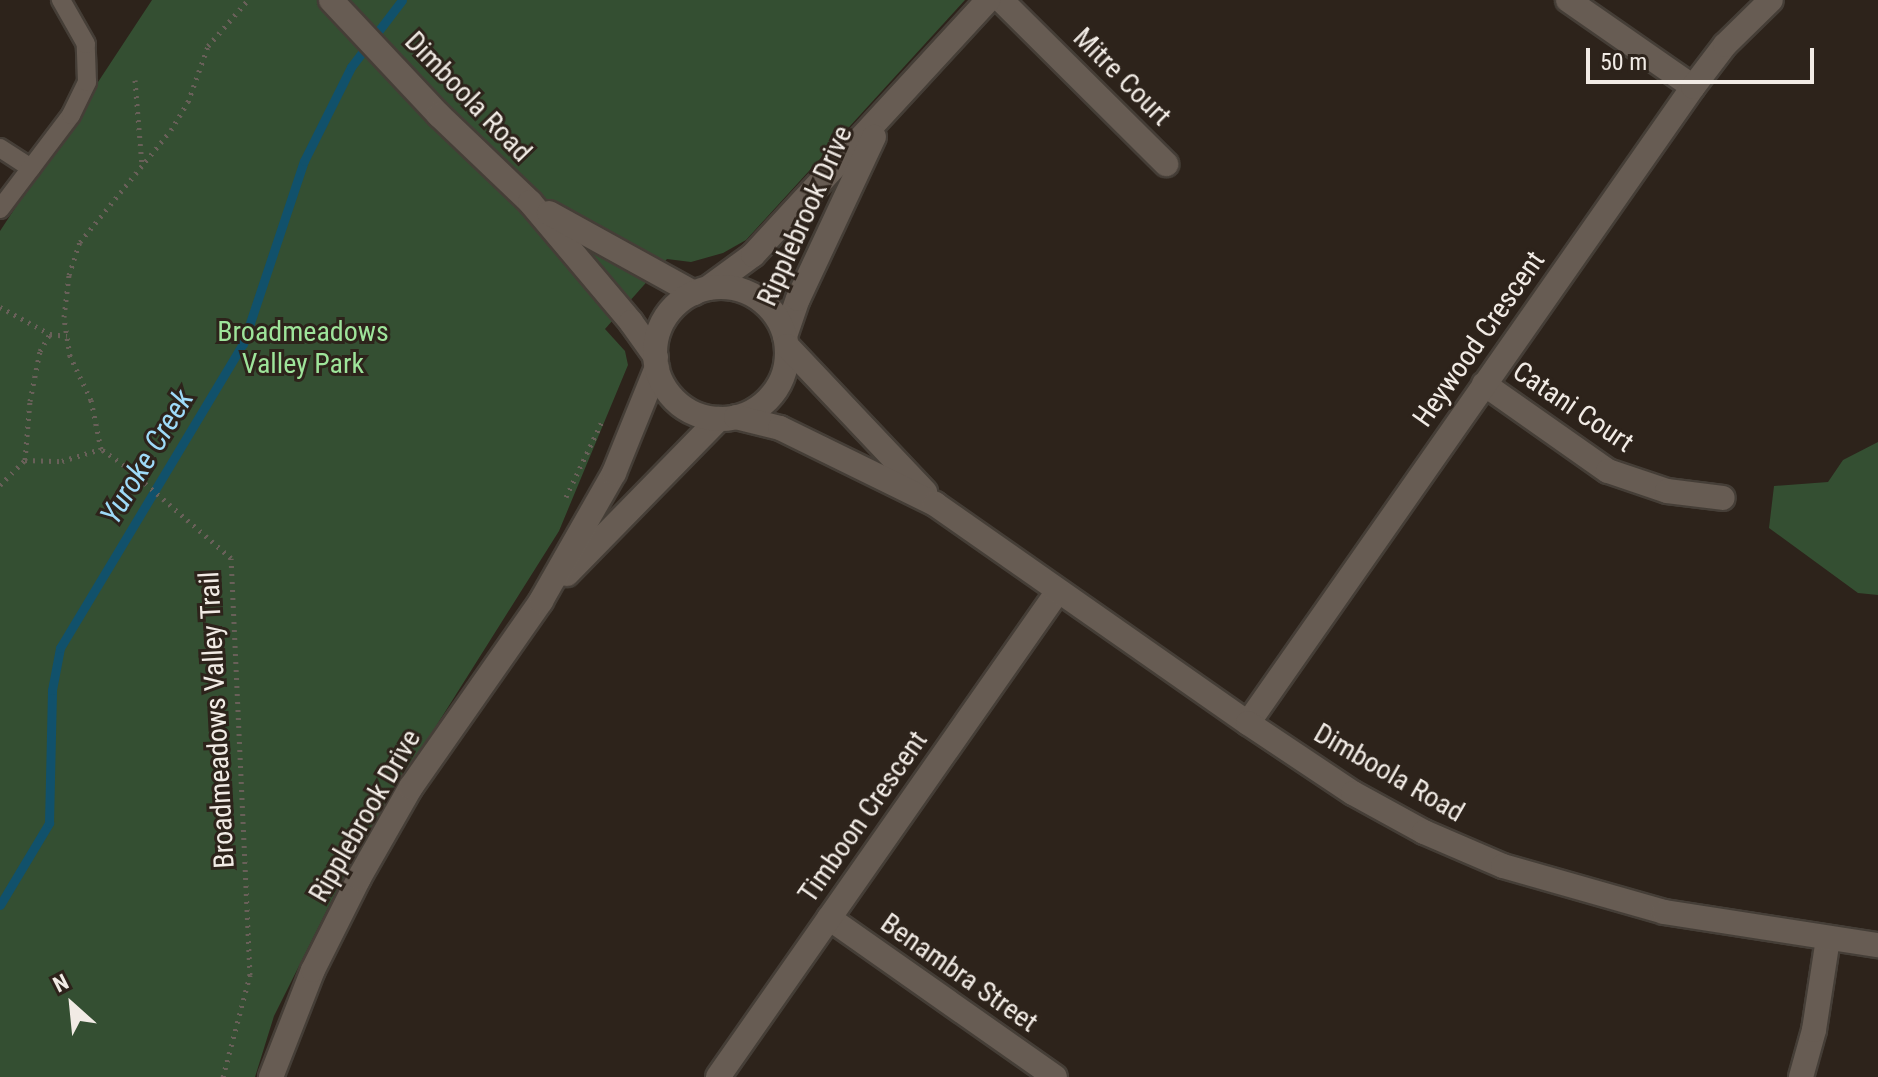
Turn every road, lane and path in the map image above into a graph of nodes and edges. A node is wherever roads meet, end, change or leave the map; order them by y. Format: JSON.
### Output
{"nodes":[{"id":1,"x":61,"y":0,"type":"edge"},
{"id":2,"x":248,"y":0,"type":"edge"},
{"id":3,"x":331,"y":0,"type":"edge"},
{"id":4,"x":988,"y":0,"type":"edge"},
{"id":5,"x":1001,"y":0,"type":"edge"},
{"id":6,"x":1568,"y":0,"type":"edge"},
{"id":7,"x":1771,"y":0,"type":"edge"},
{"id":8,"x":135,"y":80,"type":"dead end"},
{"id":9,"x":1693,"y":87,"type":"junction"},
{"id":10,"x":881,"y":120,"type":"junction"},
{"id":11,"x":0,"y":148,"type":"edge"},
{"id":12,"x":1166,"y":164,"type":"dead end"},
{"id":13,"x":142,"y":166,"type":"junction"},
{"id":14,"x":31,"y":168,"type":"junction"},
{"id":15,"x":530,"y":202,"type":"junction"},
{"id":16,"x":0,"y":209,"type":"edge"},
{"id":17,"x":701,"y":291,"type":"junction"},
{"id":18,"x":0,"y":307,"type":"edge"},
{"id":19,"x":50,"y":334,"type":"junction"},
{"id":20,"x":67,"y":336,"type":"junction"},
{"id":21,"x":786,"y":341,"type":"junction"},
{"id":22,"x":656,"y":362,"type":"junction"},
{"id":23,"x":1484,"y":384,"type":"junction"},
{"id":24,"x":727,"y":418,"type":"junction"},
{"id":25,"x":101,"y":449,"type":"junction"},
{"id":26,"x":25,"y":460,"type":"junction"},
{"id":27,"x":0,"y":485,"type":"edge"},
{"id":28,"x":1723,"y":498,"type":"dead end"},
{"id":29,"x":935,"y":504,"type":"junction"},
{"id":30,"x":1058,"y":591,"type":"junction"},
{"id":31,"x":541,"y":601,"type":"junction"},
{"id":32,"x":1248,"y":723,"type":"junction"},
{"id":33,"x":829,"y":918,"type":"junction"},
{"id":34,"x":1828,"y":938,"type":"junction"},
{"id":35,"x":1878,"y":945,"type":"edge"},
{"id":36,"x":223,"y":1077,"type":"edge"},
{"id":37,"x":271,"y":1077,"type":"edge"},
{"id":38,"x":718,"y":1077,"type":"edge"},
{"id":39,"x":1055,"y":1077,"type":"edge"},
{"id":40,"x":1801,"y":1077,"type":"edge"}],
"edges":[{"from":1,"to":14,"type":"lane"},
{"from":2,"to":13,"type":"path"},
{"from":3,"to":15,"type":"street","name":"Dimboola Road"},
{"from":4,"to":10,"type":"street","name":"Ripplebrook Drive"},
{"from":5,"to":12,"type":"street","name":"Mitre Court"},
{"from":6,"to":9,"type":"street"},
{"from":7,"to":9,"type":"street","name":"Heywood Crescent"},
{"from":8,"to":13,"type":"path"},
{"from":9,"to":23,"type":"street","name":"Heywood Crescent"},
{"from":10,"to":17,"type":"street","name":"Ripplebrook Drive"},
{"from":10,"to":21,"type":"street","name":"Ripplebrook Drive"},
{"from":11,"to":14,"type":"lane"},
{"from":13,"to":20,"type":"path"},
{"from":14,"to":16,"type":"lane"},
{"from":15,"to":17,"type":"street","name":"Dimboola Road"},
{"from":15,"to":22,"type":"street","name":"Dimboola Road"},
{"from":17,"to":21,"type":"street"},
{"from":17,"to":22,"type":"street"},
{"from":18,"to":19,"type":"path"},
{"from":19,"to":20,"type":"path"},
{"from":19,"to":26,"type":"path"},
{"from":20,"to":25,"type":"path"},
{"from":21,"to":24,"type":"street"},
{"from":21,"to":29,"type":"street","name":"Dimboola Road"},
{"from":22,"to":24,"type":"street"},
{"from":22,"to":31,"type":"street","name":"Ripplebrook Drive"},
{"from":23,"to":28,"type":"street","name":"Catani Court"},
{"from":23,"to":32,"type":"street","name":"Heywood Crescent"},
{"from":24,"to":29,"type":"street","name":"Dimboola Road"},
{"from":24,"to":31,"type":"street","name":"Ripplebrook Drive"},
{"from":25,"to":26,"type":"path"},
{"from":25,"to":36,"type":"path","name":"Broadmeadows Valley Trail"},
{"from":26,"to":27,"type":"path"},
{"from":29,"to":30,"type":"street","name":"Dimboola Road"},
{"from":30,"to":32,"type":"street","name":"Dimboola Road"},
{"from":30,"to":33,"type":"street","name":"Timboon Crescent"},
{"from":31,"to":37,"type":"street","name":"Ripplebrook Drive"},
{"from":32,"to":34,"type":"street","name":"Dimboola Road"},
{"from":33,"to":38,"type":"street","name":"Timboon Crescent"},
{"from":33,"to":39,"type":"street","name":"Benambra Street"},
{"from":34,"to":35,"type":"street","name":"Dimboola Road"},
{"from":34,"to":40,"type":"street"}]}
